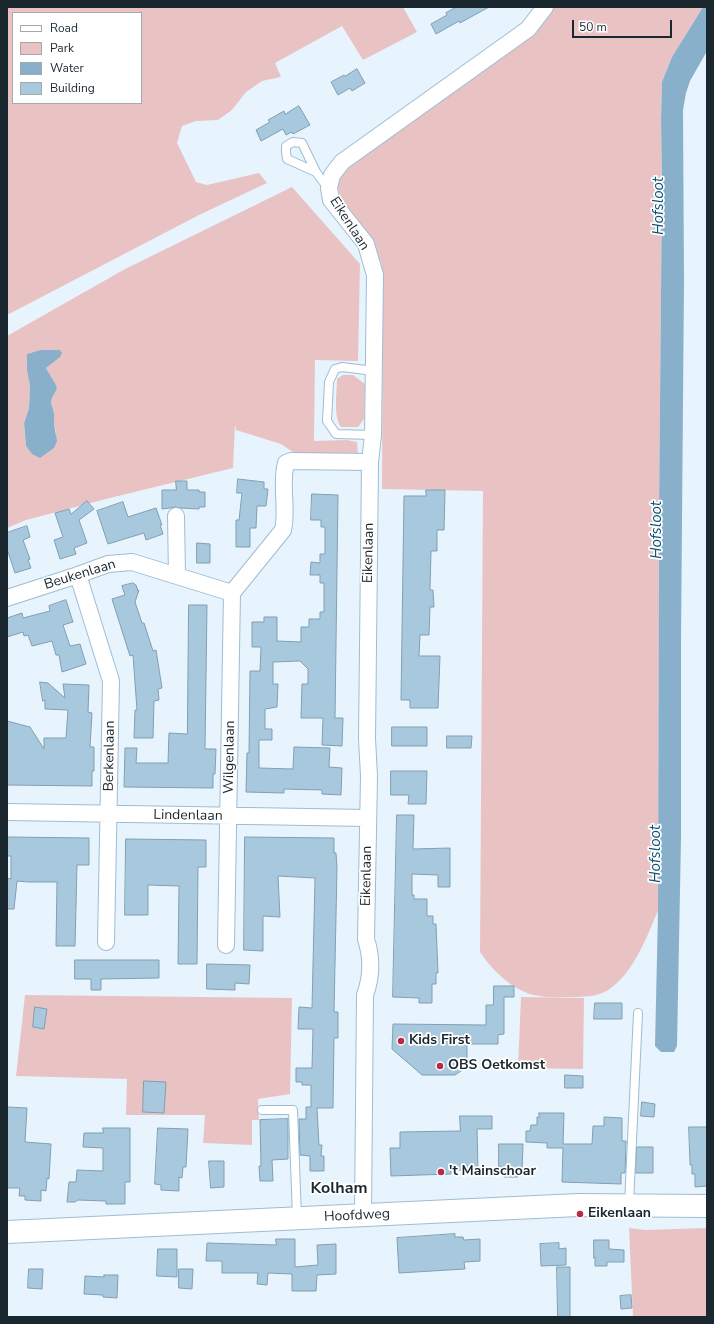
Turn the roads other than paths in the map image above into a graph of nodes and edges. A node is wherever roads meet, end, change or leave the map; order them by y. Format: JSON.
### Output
{"nodes":[{"id":1,"x":545,"y":7,"type":"edge"},
{"id":2,"x":316,"y":172,"type":"dead end"},
{"id":3,"x":329,"y":188,"type":"junction"},
{"id":4,"x":374,"y":371,"type":"junction"},
{"id":5,"x":373,"y":435,"type":"junction"},
{"id":6,"x":370,"y":462,"type":"junction"},
{"id":7,"x":176,"y":516,"type":"dead end"},
{"id":8,"x":78,"y":575,"type":"junction"},
{"id":9,"x":177,"y":575,"type":"junction"},
{"id":10,"x":232,"y":592,"type":"junction"},
{"id":11,"x":7,"y":598,"type":"edge"},
{"id":12,"x":7,"y":812,"type":"edge"},
{"id":13,"x":108,"y":815,"type":"junction"},
{"id":14,"x":229,"y":817,"type":"junction"},
{"id":15,"x":368,"y":818,"type":"junction"},
{"id":16,"x":106,"y":942,"type":"dead end"},
{"id":17,"x":226,"y":945,"type":"dead end"},
{"id":18,"x":638,"y":1013,"type":"dead end"},
{"id":19,"x":262,"y":1110,"type":"dead end"},
{"id":20,"x":629,"y":1206,"type":"junction"},
{"id":21,"x":707,"y":1206,"type":"edge"},
{"id":22,"x":363,"y":1215,"type":"junction"},
{"id":23,"x":297,"y":1218,"type":"junction"},
{"id":24,"x":7,"y":1232,"type":"edge"}],
"edges":[{"from":1,"to":3,"type":"street","name":"Eikenlaan"},
{"from":2,"to":3,"type":"lane"},
{"from":3,"to":4,"type":"street","name":"Eikenlaan"},
{"from":4,"to":5,"type":"street","name":"Eikenlaan"},
{"from":4,"to":5,"type":"lane"},
{"from":5,"to":6,"type":"street","name":"Eikenlaan"},
{"from":6,"to":10,"type":"street"},
{"from":6,"to":15,"type":"street","name":"Eikenlaan"},
{"from":7,"to":9,"type":"street"},
{"from":8,"to":9,"type":"street","name":"Beukenlaan"},
{"from":8,"to":11,"type":"street","name":"Beukenlaan"},
{"from":8,"to":13,"type":"street","name":"Berkenlaan"},
{"from":9,"to":10,"type":"street","name":"Beukenlaan"},
{"from":10,"to":14,"type":"street","name":"Wilgenlaan"},
{"from":12,"to":13,"type":"street","name":"Lindenlaan"},
{"from":13,"to":14,"type":"street","name":"Lindenlaan"},
{"from":13,"to":16,"type":"street","name":"Berkenlaan"},
{"from":14,"to":15,"type":"street","name":"Lindenlaan"},
{"from":14,"to":17,"type":"street","name":"Wilgenlaan"},
{"from":15,"to":22,"type":"street","name":"Eikenlaan"},
{"from":18,"to":20,"type":"lane"},
{"from":19,"to":23,"type":"lane"},
{"from":20,"to":21,"type":"main road","name":"Hoofdweg"},
{"from":20,"to":22,"type":"main road","name":"Hoofdweg"},
{"from":22,"to":23,"type":"main road","name":"Hoofdweg"},
{"from":23,"to":24,"type":"main road","name":"Hoofdweg"}]}
